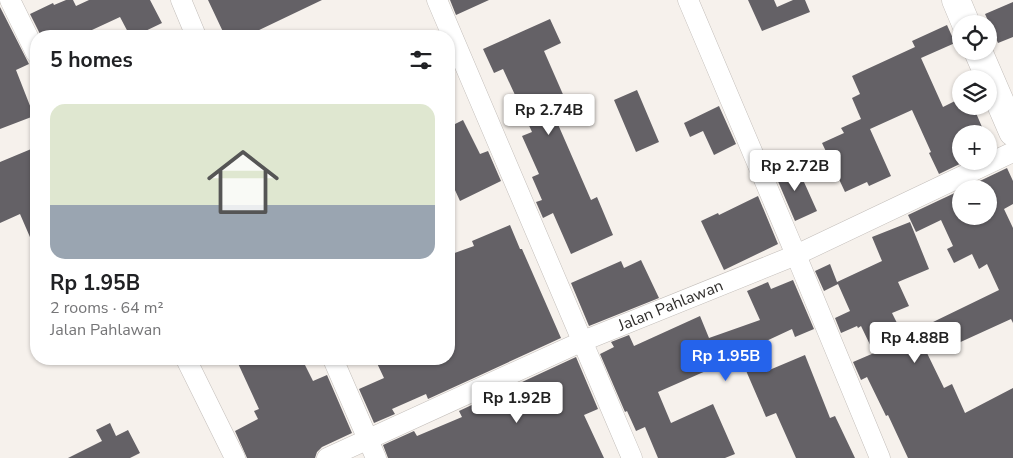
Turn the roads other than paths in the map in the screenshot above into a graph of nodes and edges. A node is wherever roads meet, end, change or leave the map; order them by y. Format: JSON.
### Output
{"nodes":[{"id":1,"x":10,"y":0,"type":"edge"},
{"id":2,"x":181,"y":0,"type":"edge"},
{"id":3,"x":437,"y":0,"type":"edge"},
{"id":4,"x":688,"y":0,"type":"edge"},
{"id":5,"x":956,"y":0,"type":"edge"},
{"id":6,"x":962,"y":15,"type":"edge"},
{"id":7,"x":194,"y":30,"type":"edge"},
{"id":8,"x":450,"y":30,"type":"edge"},
{"id":9,"x":30,"y":41,"type":"edge"},
{"id":10,"x":455,"y":42,"type":"edge"},
{"id":11,"x":982,"y":60,"type":"edge"},
{"id":12,"x":1013,"y":132,"type":"edge"},
{"id":13,"x":1013,"y":152,"type":"edge"},
{"id":14,"x":796,"y":255,"type":"junction"},
{"id":15,"x":583,"y":341,"type":"junction"},
{"id":16,"x":189,"y":365,"type":"edge"},
{"id":17,"x":337,"y":365,"type":"edge"},
{"id":18,"x":368,"y":439,"type":"junction"},
{"id":19,"x":235,"y":458,"type":"edge"},
{"id":20,"x":327,"y":458,"type":"edge"},
{"id":21,"x":376,"y":458,"type":"edge"},
{"id":22,"x":632,"y":458,"type":"edge"},
{"id":23,"x":880,"y":458,"type":"edge"}],
"edges":[{"from":1,"to":9,"type":"street"},
{"from":2,"to":7,"type":"street"},
{"from":3,"to":8,"type":"street"},
{"from":4,"to":14,"type":"street"},
{"from":5,"to":6,"type":"highway"},
{"from":10,"to":15,"type":"street"},
{"from":11,"to":12,"type":"highway"},
{"from":13,"to":14,"type":"street","name":"Jalan Pahlawan"},
{"from":14,"to":15,"type":"street","name":"Jalan Pahlawan"},
{"from":14,"to":23,"type":"street"},
{"from":15,"to":18,"type":"street","name":"Jalan Pahlawan"},
{"from":15,"to":22,"type":"street"},
{"from":16,"to":19,"type":"street"},
{"from":17,"to":18,"type":"street"},
{"from":18,"to":20,"type":"street","name":"Jalan Pahlawan"},
{"from":18,"to":21,"type":"street"}]}
